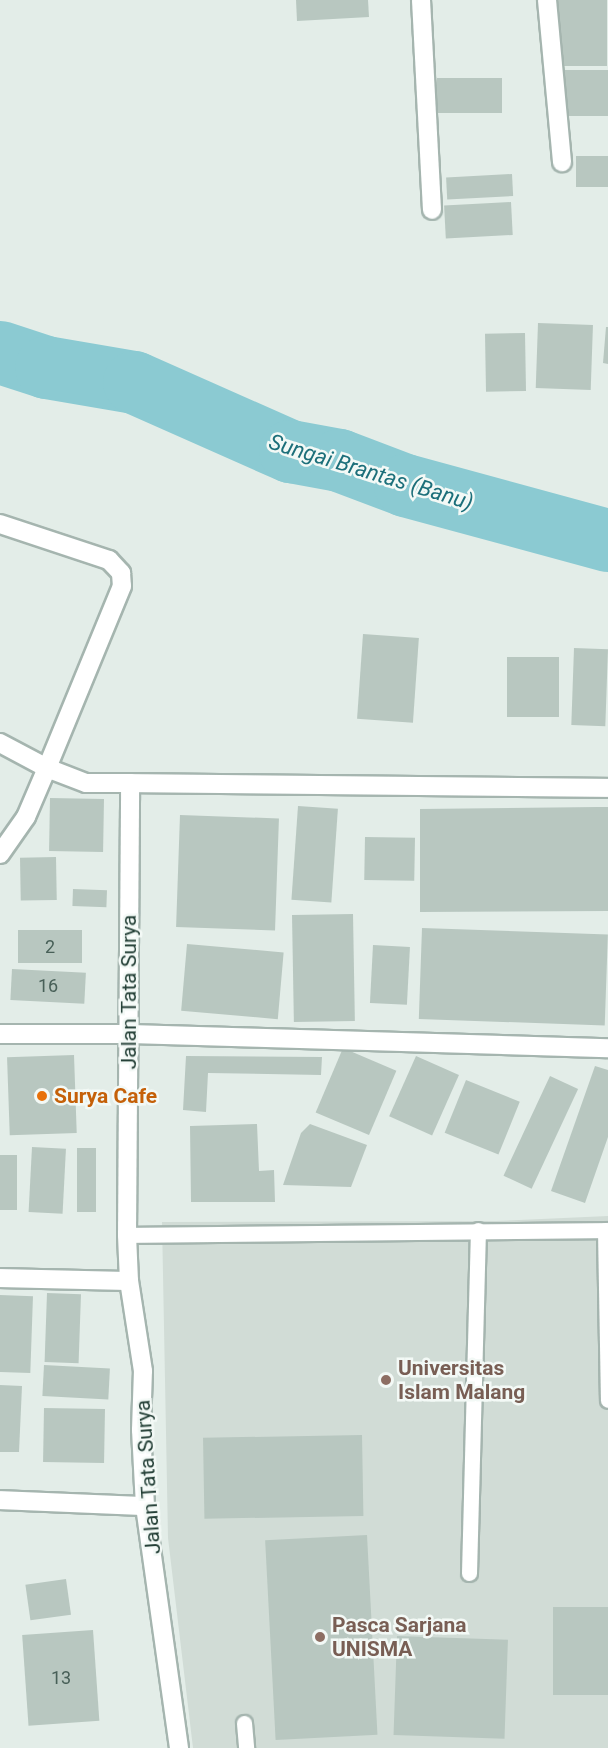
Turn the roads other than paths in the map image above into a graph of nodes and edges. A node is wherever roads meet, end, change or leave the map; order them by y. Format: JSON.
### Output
{"nodes":[{"id":1,"x":421,"y":0,"type":"edge"},
{"id":2,"x":547,"y":0,"type":"edge"},
{"id":3,"x":562,"y":162,"type":"dead end"},
{"id":4,"x":432,"y":210,"type":"dead end"},
{"id":5,"x":0,"y":524,"type":"edge"},
{"id":6,"x":0,"y":743,"type":"edge"},
{"id":7,"x":47,"y":768,"type":"junction"},
{"id":8,"x":130,"y":783,"type":"junction"},
{"id":9,"x":608,"y":788,"type":"edge"},
{"id":10,"x":0,"y":854,"type":"edge"},
{"id":11,"x":0,"y":1034,"type":"edge"},
{"id":12,"x":130,"y":1034,"type":"junction"},
{"id":13,"x":608,"y":1048,"type":"edge"},
{"id":14,"x":478,"y":1230,"type":"junction"},
{"id":15,"x":606,"y":1230,"type":"edge"},
{"id":16,"x":127,"y":1235,"type":"junction"},
{"id":17,"x":0,"y":1278,"type":"edge"},
{"id":18,"x":129,"y":1281,"type":"junction"},
{"id":19,"x":608,"y":1400,"type":"edge"},
{"id":20,"x":0,"y":1500,"type":"edge"},
{"id":21,"x":145,"y":1506,"type":"junction"},
{"id":22,"x":469,"y":1574,"type":"dead end"},
{"id":23,"x":244,"y":1723,"type":"dead end"},
{"id":24,"x":179,"y":1748,"type":"edge"},
{"id":25,"x":246,"y":1748,"type":"edge"}],
"edges":[{"from":1,"to":4,"type":"street"},
{"from":2,"to":3,"type":"street"},
{"from":5,"to":7,"type":"street"},
{"from":6,"to":7,"type":"street"},
{"from":7,"to":8,"type":"street"},
{"from":7,"to":10,"type":"street"},
{"from":8,"to":9,"type":"street"},
{"from":8,"to":12,"type":"street","name":"Jalan Tata Surya"},
{"from":11,"to":12,"type":"street"},
{"from":12,"to":13,"type":"street"},
{"from":12,"to":16,"type":"street","name":"Jalan Tata Surya"},
{"from":14,"to":15,"type":"lane"},
{"from":14,"to":16,"type":"lane"},
{"from":14,"to":22,"type":"lane"},
{"from":15,"to":19,"type":"lane"},
{"from":16,"to":18,"type":"street","name":"Jalan Tata Surya"},
{"from":17,"to":18,"type":"street"},
{"from":18,"to":21,"type":"street","name":"Jalan Tata Surya"},
{"from":20,"to":21,"type":"street"},
{"from":21,"to":24,"type":"street","name":"Jalan Tata Surya"},
{"from":23,"to":25,"type":"lane"}]}
